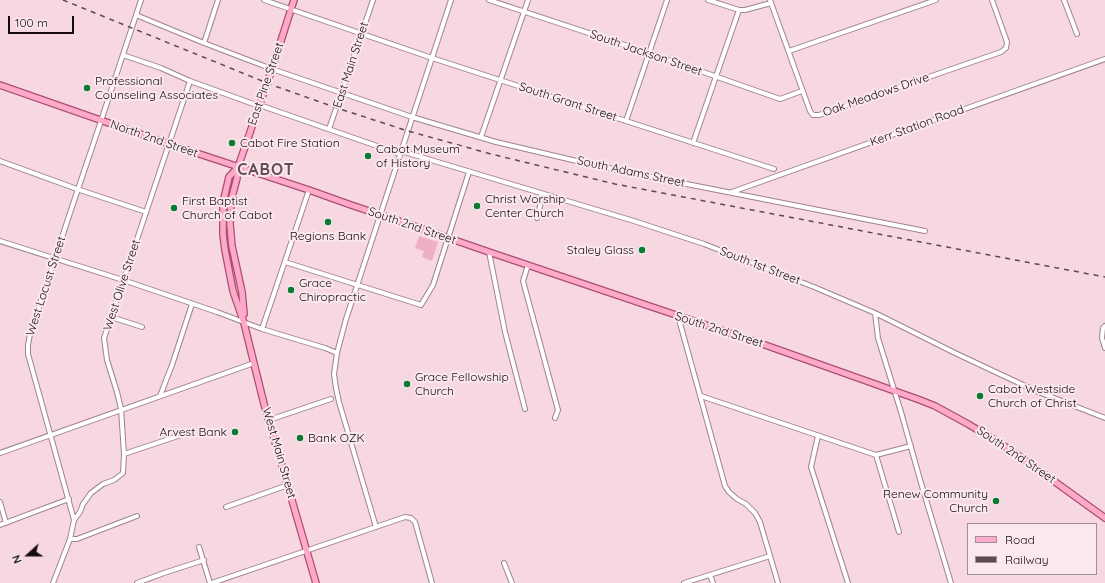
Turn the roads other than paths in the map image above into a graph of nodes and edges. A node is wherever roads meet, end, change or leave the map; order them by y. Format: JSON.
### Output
{"nodes":[{"id":1,"x":141,"y":0,"type":"edge"},
{"id":2,"x":218,"y":0,"type":"edge"},
{"id":3,"x":264,"y":0,"type":"edge"},
{"id":4,"x":294,"y":0,"type":"edge"},
{"id":5,"x":373,"y":0,"type":"edge"},
{"id":6,"x":450,"y":0,"type":"edge"},
{"id":7,"x":489,"y":0,"type":"edge"},
{"id":8,"x":528,"y":0,"type":"edge"},
{"id":9,"x":667,"y":0,"type":"edge"},
{"id":10,"x":708,"y":0,"type":"edge"},
{"id":11,"x":936,"y":0,"type":"edge"},
{"id":12,"x":992,"y":0,"type":"edge"},
{"id":13,"x":1064,"y":0,"type":"edge"},
{"id":14,"x":771,"y":1,"type":"edge"},
{"id":15,"x":291,"y":9,"type":"junction"},
{"id":16,"x":739,"y":10,"type":"junction"},
{"id":17,"x":524,"y":12,"type":"junction"},
{"id":18,"x":136,"y":15,"type":"junction"},
{"id":19,"x":362,"y":34,"type":"junction"},
{"id":20,"x":1077,"y":34,"type":"dead end"},
{"id":21,"x":204,"y":43,"type":"junction"},
{"id":22,"x":789,"y":51,"type":"junction"},
{"id":23,"x":649,"y":53,"type":"junction"},
{"id":24,"x":123,"y":55,"type":"junction"},
{"id":25,"x":432,"y":58,"type":"junction"},
{"id":26,"x":1105,"y":59,"type":"edge"},
{"id":27,"x":272,"y":69,"type":"junction"},
{"id":28,"x":716,"y":76,"type":"junction"},
{"id":29,"x":501,"y":80,"type":"junction"},
{"id":30,"x":190,"y":81,"type":"junction"},
{"id":31,"x":0,"y":84,"type":"edge"},
{"id":32,"x":802,"y":91,"type":"junction"},
{"id":33,"x":342,"y":93,"type":"junction"},
{"id":34,"x":259,"y":106,"type":"junction"},
{"id":35,"x":412,"y":117,"type":"junction"},
{"id":36,"x":101,"y":121,"type":"junction"},
{"id":37,"x":626,"y":121,"type":"junction"},
{"id":38,"x":329,"y":129,"type":"junction"},
{"id":39,"x":481,"y":137,"type":"junction"},
{"id":40,"x":693,"y":143,"type":"junction"},
{"id":41,"x":169,"y":144,"type":"junction"},
{"id":42,"x":400,"y":153,"type":"junction"},
{"id":43,"x":0,"y":162,"type":"edge"},
{"id":44,"x":238,"y":167,"type":"junction"},
{"id":45,"x":774,"y":169,"type":"dead end"},
{"id":46,"x":469,"y":172,"type":"junction"},
{"id":47,"x":77,"y":189,"type":"junction"},
{"id":48,"x":309,"y":190,"type":"junction"},
{"id":49,"x":730,"y":192,"type":"junction"},
{"id":50,"x":543,"y":194,"type":"junction"},
{"id":51,"x":146,"y":212,"type":"junction"},
{"id":52,"x":379,"y":214,"type":"junction"},
{"id":53,"x":537,"y":218,"type":"dead end"},
{"id":54,"x":925,"y":231,"type":"dead end"},
{"id":55,"x":447,"y":238,"type":"junction"},
{"id":56,"x":0,"y":241,"type":"edge"},
{"id":57,"x":489,"y":252,"type":"junction"},
{"id":58,"x":55,"y":259,"type":"junction"},
{"id":59,"x":285,"y":262,"type":"junction"},
{"id":60,"x":528,"y":266,"type":"junction"},
{"id":61,"x":123,"y":280,"type":"junction"},
{"id":62,"x":357,"y":284,"type":"junction"},
{"id":63,"x":192,"y":304,"type":"junction"},
{"id":64,"x":875,"y":313,"type":"junction"},
{"id":65,"x":678,"y":316,"type":"junction"},
{"id":66,"x":111,"y":317,"type":"junction"},
{"id":67,"x":244,"y":323,"type":"junction"},
{"id":68,"x":142,"y":326,"type":"dead end"},
{"id":69,"x":1105,"y":326,"type":"edge"},
{"id":70,"x":262,"y":329,"type":"junction"},
{"id":71,"x":1105,"y":348,"type":"edge"},
{"id":72,"x":337,"y":353,"type":"junction"},
{"id":73,"x":254,"y":363,"type":"junction"},
{"id":74,"x":894,"y":390,"type":"junction"},
{"id":75,"x":160,"y":396,"type":"junction"},
{"id":76,"x":701,"y":396,"type":"junction"},
{"id":77,"x":331,"y":399,"type":"dead end"},
{"id":78,"x":121,"y":409,"type":"junction"},
{"id":79,"x":525,"y":409,"type":"dead end"},
{"id":80,"x":555,"y":418,"type":"dead end"},
{"id":81,"x":1105,"y":418,"type":"edge"},
{"id":82,"x":269,"y":420,"type":"junction"},
{"id":83,"x":184,"y":434,"type":"dead end"},
{"id":84,"x":50,"y":435,"type":"junction"},
{"id":85,"x":818,"y":436,"type":"junction"},
{"id":86,"x":910,"y":446,"type":"junction"},
{"id":87,"x":0,"y":453,"type":"edge"},
{"id":88,"x":124,"y":454,"type":"junction"},
{"id":89,"x":876,"y":456,"type":"junction"},
{"id":90,"x":288,"y":485,"type":"junction"},
{"id":91,"x":69,"y":499,"type":"junction"},
{"id":92,"x":0,"y":502,"type":"edge"},
{"id":93,"x":226,"y":507,"type":"dead end"},
{"id":94,"x":137,"y":516,"type":"dead end"},
{"id":95,"x":1105,"y":518,"type":"edge"},
{"id":96,"x":74,"y":520,"type":"junction"},
{"id":97,"x":6,"y":522,"type":"junction"},
{"id":98,"x":0,"y":525,"type":"edge"},
{"id":99,"x":376,"y":527,"type":"junction"},
{"id":100,"x":899,"y":532,"type":"dead end"},
{"id":101,"x":70,"y":539,"type":"junction"},
{"id":102,"x":200,"y":547,"type":"dead end"},
{"id":103,"x":307,"y":551,"type":"junction"},
{"id":104,"x":770,"y":556,"type":"junction"},
{"id":105,"x":204,"y":560,"type":"junction"},
{"id":106,"x":504,"y":563,"type":"dead end"},
{"id":107,"x":710,"y":575,"type":"junction"},
{"id":108,"x":53,"y":583,"type":"edge"},
{"id":109,"x":137,"y":583,"type":"edge"},
{"id":110,"x":211,"y":583,"type":"edge"},
{"id":111,"x":316,"y":583,"type":"edge"},
{"id":112,"x":432,"y":583,"type":"edge"},
{"id":113,"x":512,"y":583,"type":"edge"},
{"id":114,"x":684,"y":583,"type":"edge"},
{"id":115,"x":713,"y":583,"type":"edge"},
{"id":116,"x":778,"y":583,"type":"edge"},
{"id":117,"x":848,"y":583,"type":"edge"},
{"id":118,"x":950,"y":583,"type":"edge"}],
"edges":[{"from":1,"to":18,"type":"street","name":"West Locust Street"},
{"from":2,"to":21,"type":"street"},
{"from":3,"to":15,"type":"street","name":"South Grant Street"},
{"from":4,"to":15,"type":"main road","name":"East Pine Street"},
{"from":5,"to":19,"type":"street","name":"East Main Street"},
{"from":6,"to":25,"type":"street"},
{"from":7,"to":17,"type":"street","name":"South Jackson Street"},
{"from":8,"to":17,"type":"street"},
{"from":9,"to":23,"type":"street"},
{"from":10,"to":16,"type":"street"},
{"from":11,"to":22,"type":"street"},
{"from":12,"to":32,"type":"street","name":"Oak Meadows Drive"},
{"from":13,"to":20,"type":"street"},
{"from":14,"to":16,"type":"street"},
{"from":14,"to":22,"type":"street","name":"Oak Meadows Drive"},
{"from":15,"to":19,"type":"street","name":"South Grant Street"},
{"from":15,"to":27,"type":"main road","name":"East Pine Street"},
{"from":16,"to":28,"type":"street"},
{"from":17,"to":23,"type":"street","name":"South Jackson Street"},
{"from":17,"to":29,"type":"street"},
{"from":18,"to":21,"type":"street","name":"South Adams Street"},
{"from":18,"to":24,"type":"street","name":"West Locust Street"},
{"from":19,"to":25,"type":"street","name":"South Grant Street"},
{"from":19,"to":33,"type":"street","name":"East Main Street"},
{"from":21,"to":27,"type":"street","name":"South Adams Street"},
{"from":22,"to":32,"type":"street","name":"Oak Meadows Drive"},
{"from":23,"to":28,"type":"street","name":"South Jackson Street"},
{"from":23,"to":37,"type":"street"},
{"from":24,"to":30,"type":"street","name":"South 1st Street"},
{"from":24,"to":36,"type":"street","name":"West Locust Street"},
{"from":25,"to":29,"type":"street","name":"South Grant Street"},
{"from":25,"to":35,"type":"street"},
{"from":26,"to":49,"type":"street","name":"Kerr Station Road"},
{"from":27,"to":33,"type":"street","name":"South Adams Street"},
{"from":27,"to":34,"type":"main road","name":"East Pine Street"},
{"from":28,"to":32,"type":"street","name":"South Jackson Street"},
{"from":28,"to":40,"type":"street"},
{"from":29,"to":37,"type":"street","name":"South Grant Street"},
{"from":29,"to":39,"type":"street"},
{"from":30,"to":34,"type":"street","name":"South 1st Street"},
{"from":30,"to":41,"type":"street","name":"West Olive Street"},
{"from":31,"to":36,"type":"main road","name":"North 2nd Street"},
{"from":33,"to":35,"type":"street","name":"South Adams Street"},
{"from":33,"to":38,"type":"street","name":"East Main Street"},
{"from":34,"to":38,"type":"street","name":"South 1st Street"},
{"from":34,"to":44,"type":"main road","name":"East Pine Street"},
{"from":35,"to":39,"type":"street","name":"South Adams Street"},
{"from":35,"to":42,"type":"street"},
{"from":36,"to":41,"type":"main road","name":"North 2nd Street"},
{"from":36,"to":47,"type":"street","name":"West Locust Street"},
{"from":37,"to":40,"type":"street","name":"South Grant Street"},
{"from":38,"to":42,"type":"street","name":"South 1st Street"},
{"from":39,"to":49,"type":"street","name":"South Adams Street"},
{"from":40,"to":45,"type":"street","name":"South Grant Street"},
{"from":41,"to":44,"type":"main road","name":"North 2nd Street"},
{"from":41,"to":51,"type":"street","name":"West Olive Street"},
{"from":42,"to":46,"type":"street","name":"South 1st Street"},
{"from":42,"to":52,"type":"street"},
{"from":43,"to":47,"type":"street"},
{"from":44,"to":48,"type":"main road","name":"North 2nd Street"},
{"from":44,"to":67,"type":"main road","name":"West Main Street"},
{"from":46,"to":50,"type":"street","name":"South 1st Street"},
{"from":46,"to":55,"type":"street"},
{"from":47,"to":51,"type":"street"},
{"from":47,"to":58,"type":"street","name":"West Locust Street"},
{"from":48,"to":52,"type":"main road","name":"South 2nd Street"},
{"from":48,"to":59,"type":"street"},
{"from":49,"to":54,"type":"street","name":"South Adams Street"},
{"from":50,"to":53,"type":"street"},
{"from":50,"to":64,"type":"street","name":"South 1st Street"},
{"from":51,"to":61,"type":"street","name":"West Olive Street"},
{"from":52,"to":55,"type":"main road","name":"South 2nd Street"},
{"from":52,"to":62,"type":"street"},
{"from":55,"to":57,"type":"main road","name":"South 2nd Street"},
{"from":55,"to":62,"type":"street"},
{"from":56,"to":58,"type":"street"},
{"from":57,"to":60,"type":"main road","name":"South 2nd Street"},
{"from":57,"to":79,"type":"street"},
{"from":58,"to":61,"type":"street"},
{"from":58,"to":84,"type":"street","name":"West Locust Street"},
{"from":59,"to":62,"type":"street"},
{"from":59,"to":70,"type":"street"},
{"from":60,"to":65,"type":"main road","name":"South 2nd Street"},
{"from":60,"to":80,"type":"street"},
{"from":61,"to":63,"type":"street"},
{"from":61,"to":66,"type":"street","name":"West Olive Street"},
{"from":62,"to":72,"type":"street"},
{"from":63,"to":67,"type":"street"},
{"from":63,"to":75,"type":"street"},
{"from":64,"to":74,"type":"street"},
{"from":64,"to":81,"type":"street","name":"South 1st Street"},
{"from":65,"to":74,"type":"main road","name":"South 2nd Street"},
{"from":65,"to":76,"type":"street"},
{"from":66,"to":68,"type":"street"},
{"from":66,"to":78,"type":"street","name":"West Olive Street"},
{"from":67,"to":70,"type":"street"},
{"from":67,"to":73,"type":"main road","name":"West Main Street"},
{"from":69,"to":71,"type":"street"},
{"from":70,"to":72,"type":"street"},
{"from":72,"to":99,"type":"street"},
{"from":73,"to":75,"type":"street"},
{"from":73,"to":82,"type":"main road","name":"West Main Street"},
{"from":74,"to":86,"type":"street"},
{"from":74,"to":95,"type":"main road","name":"South 2nd Street"},
{"from":75,"to":78,"type":"street"},
{"from":76,"to":85,"type":"street"},
{"from":76,"to":104,"type":"street"},
{"from":77,"to":82,"type":"street"},
{"from":78,"to":84,"type":"street"},
{"from":78,"to":88,"type":"street","name":"West Olive Street"},
{"from":82,"to":90,"type":"main road","name":"West Main Street"},
{"from":83,"to":88,"type":"street"},
{"from":84,"to":87,"type":"street"},
{"from":84,"to":91,"type":"street","name":"West Locust Street"},
{"from":85,"to":89,"type":"street"},
{"from":85,"to":117,"type":"street"},
{"from":86,"to":89,"type":"street"},
{"from":86,"to":118,"type":"street"},
{"from":88,"to":96,"type":"street","name":"West Olive Street"},
{"from":89,"to":100,"type":"street"},
{"from":90,"to":93,"type":"street"},
{"from":90,"to":103,"type":"main road","name":"West Main Street"},
{"from":91,"to":96,"type":"street","name":"West Locust Street"},
{"from":91,"to":97,"type":"street"},
{"from":92,"to":97,"type":"street"},
{"from":94,"to":101,"type":"street"},
{"from":96,"to":101,"type":"street","name":"West Locust Street"},
{"from":97,"to":98,"type":"street"},
{"from":99,"to":103,"type":"street"},
{"from":99,"to":112,"type":"street"},
{"from":101,"to":108,"type":"street","name":"West Locust Street"},
{"from":102,"to":105,"type":"street"},
{"from":103,"to":110,"type":"street"},
{"from":103,"to":111,"type":"main road","name":"West Main Street"},
{"from":104,"to":107,"type":"street"},
{"from":104,"to":116,"type":"street"},
{"from":105,"to":109,"type":"street"},
{"from":105,"to":110,"type":"street"},
{"from":106,"to":113,"type":"street"},
{"from":107,"to":114,"type":"street"},
{"from":107,"to":115,"type":"street"}]}
